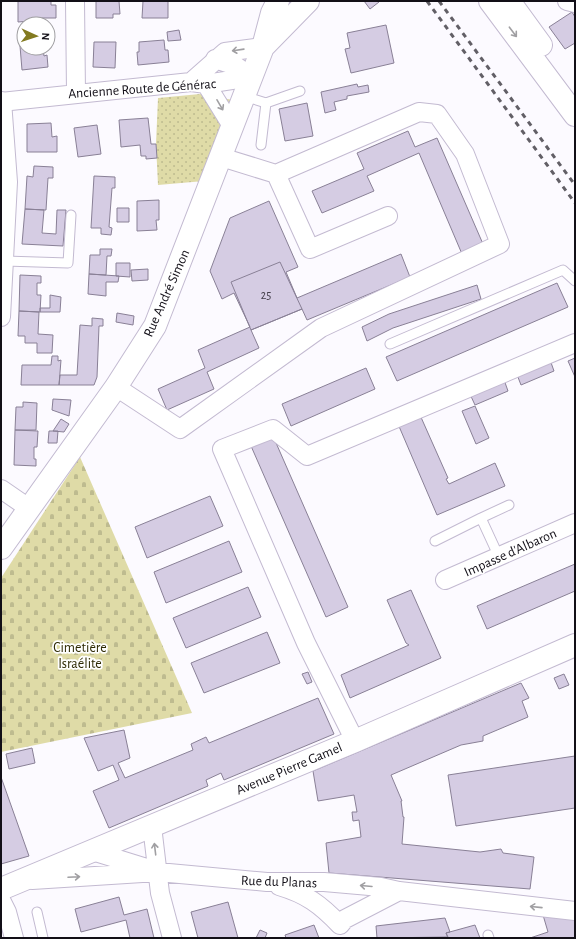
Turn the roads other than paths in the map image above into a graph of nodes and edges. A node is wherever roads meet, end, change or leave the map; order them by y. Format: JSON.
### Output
{"nodes":[{"id":1,"x":75,"y":1,"type":"edge"},
{"id":2,"x":278,"y":1,"type":"edge"},
{"id":3,"x":298,"y":1,"type":"edge"},
{"id":4,"x":308,"y":1,"type":"edge"},
{"id":5,"x":490,"y":1,"type":"edge"},
{"id":6,"x":509,"y":1,"type":"edge"},
{"id":7,"x":567,"y":1,"type":"edge"},
{"id":8,"x":575,"y":3,"type":"edge"},
{"id":9,"x":284,"y":24,"type":"junction"},
{"id":10,"x":263,"y":47,"type":"junction"},
{"id":11,"x":215,"y":59,"type":"junction"},
{"id":12,"x":198,"y":83,"type":"junction"},
{"id":13,"x":248,"y":86,"type":"junction"},
{"id":14,"x":300,"y":91,"type":"dead end"},
{"id":15,"x":575,"y":92,"type":"edge"},
{"id":16,"x":76,"y":93,"type":"junction"},
{"id":17,"x":2,"y":102,"type":"edge"},
{"id":18,"x":266,"y":103,"type":"junction"},
{"id":19,"x":575,"y":116,"type":"edge"},
{"id":20,"x":232,"y":126,"type":"junction"},
{"id":21,"x":261,"y":145,"type":"dead end"},
{"id":22,"x":221,"y":157,"type":"junction"},
{"id":23,"x":276,"y":174,"type":"junction"},
{"id":24,"x":71,"y":216,"type":"dead end"},
{"id":25,"x":388,"y":216,"type":"dead end"},
{"id":26,"x":5,"y":261,"type":"junction"},
{"id":27,"x":575,"y":281,"type":"edge"},
{"id":28,"x":1,"y":317,"type":"edge"},
{"id":29,"x":575,"y":343,"type":"edge"},
{"id":30,"x":390,"y":344,"type":"dead end"},
{"id":31,"x":116,"y":387,"type":"junction"},
{"id":32,"x":1,"y":489,"type":"edge"},
{"id":33,"x":509,"y":505,"type":"dead end"},
{"id":34,"x":30,"y":509,"type":"junction"},
{"id":35,"x":481,"y":518,"type":"junction"},
{"id":36,"x":575,"y":523,"type":"edge"},
{"id":37,"x":435,"y":541,"type":"dead end"},
{"id":38,"x":1,"y":548,"type":"edge"},
{"id":39,"x":499,"y":557,"type":"junction"},
{"id":40,"x":445,"y":580,"type":"dead end"},
{"id":41,"x":575,"y":644,"type":"edge"},
{"id":42,"x":355,"y":741,"type":"junction"},
{"id":43,"x":152,"y":826,"type":"junction"},
{"id":44,"x":92,"y":851,"type":"junction"},
{"id":45,"x":158,"y":872,"type":"junction"},
{"id":46,"x":21,"y":880,"type":"junction"},
{"id":47,"x":266,"y":882,"type":"junction"},
{"id":48,"x":324,"y":882,"type":"junction"},
{"id":49,"x":1,"y":889,"type":"edge"},
{"id":50,"x":399,"y":891,"type":"junction"},
{"id":51,"x":1,"y":900,"type":"edge"},
{"id":52,"x":575,"y":911,"type":"edge"},
{"id":53,"x":37,"y":912,"type":"dead end"},
{"id":54,"x":342,"y":932,"type":"edge"},
{"id":55,"x":14,"y":938,"type":"edge"},
{"id":56,"x":43,"y":938,"type":"edge"},
{"id":57,"x":172,"y":938,"type":"edge"}],
"edges":[{"from":1,"to":16,"type":"street"},
{"from":2,"to":10,"type":"street"},
{"from":3,"to":9,"type":"street"},
{"from":4,"to":9,"type":"street"},
{"from":5,"to":19,"type":"street","one_way":true},
{"from":6,"to":15,"type":"street"},
{"from":7,"to":8,"type":"street"},
{"from":9,"to":10,"type":"street"},
{"from":10,"to":11,"type":"street","one_way":true},
{"from":10,"to":13,"type":"street"},
{"from":11,"to":12,"type":"street"},
{"from":11,"to":13,"type":"street"},
{"from":12,"to":13,"type":"street","name":"Ancienne Route de Générac"},
{"from":12,"to":16,"type":"street","name":"Ancienne Route de Générac"},
{"from":12,"to":20,"type":"street","one_way":true},
{"from":13,"to":18,"type":"lane"},
{"from":13,"to":20,"type":"street","name":"Rue André Simon"},
{"from":14,"to":18,"type":"lane"},
{"from":16,"to":17,"type":"street","name":"Ancienne Route de Générac"},
{"from":17,"to":26,"type":"street"},
{"from":18,"to":21,"type":"lane"},
{"from":20,"to":22,"type":"street","name":"Rue André Simon"},
{"from":22,"to":23,"type":"street"},
{"from":22,"to":31,"type":"street","name":"Rue André Simon"},
{"from":23,"to":25,"type":"street"},
{"from":23,"to":31,"type":"street"},
{"from":24,"to":26,"type":"lane"},
{"from":26,"to":28,"type":"street"},
{"from":27,"to":30,"type":"lane"},
{"from":29,"to":42,"type":"street"},
{"from":31,"to":34,"type":"street","name":"Rue André Simon"},
{"from":32,"to":34,"type":"street"},
{"from":33,"to":35,"type":"lane"},
{"from":34,"to":38,"type":"street","name":"Rue André Simon"},
{"from":35,"to":37,"type":"lane"},
{"from":35,"to":39,"type":"lane"},
{"from":36,"to":39,"type":"street","name":"Impasse d'Albaron"},
{"from":39,"to":40,"type":"street","name":"Impasse d'Albaron"},
{"from":41,"to":42,"type":"street","name":"Avenue Pierre Gamel"},
{"from":42,"to":43,"type":"street","name":"Avenue Pierre Gamel"},
{"from":43,"to":44,"type":"street","name":"Avenue Pierre Gamel"},
{"from":45,"to":43,"type":"street","one_way":true},
{"from":44,"to":45,"type":"street","name":"Rue du Planas"},
{"from":44,"to":46,"type":"street","name":"Avenue Pierre Gamel"},
{"from":46,"to":45,"type":"street","name":"Rue du Planas","one_way":true},
{"from":45,"to":47,"type":"street","name":"Rue du Planas"},
{"from":45,"to":57,"type":"street"},
{"from":46,"to":49,"type":"street","name":"Avenue Pierre Gamel"},
{"from":47,"to":48,"type":"street","name":"Rue du Planas"},
{"from":47,"to":54,"type":"street"},
{"from":50,"to":48,"type":"street","name":"Rue du Planas","one_way":true},
{"from":48,"to":54,"type":"street"},
{"from":52,"to":50,"type":"street","name":"Rue du Planas","one_way":true},
{"from":50,"to":54,"type":"street"},
{"from":51,"to":55,"type":"street"},
{"from":53,"to":56,"type":"lane"}]}
